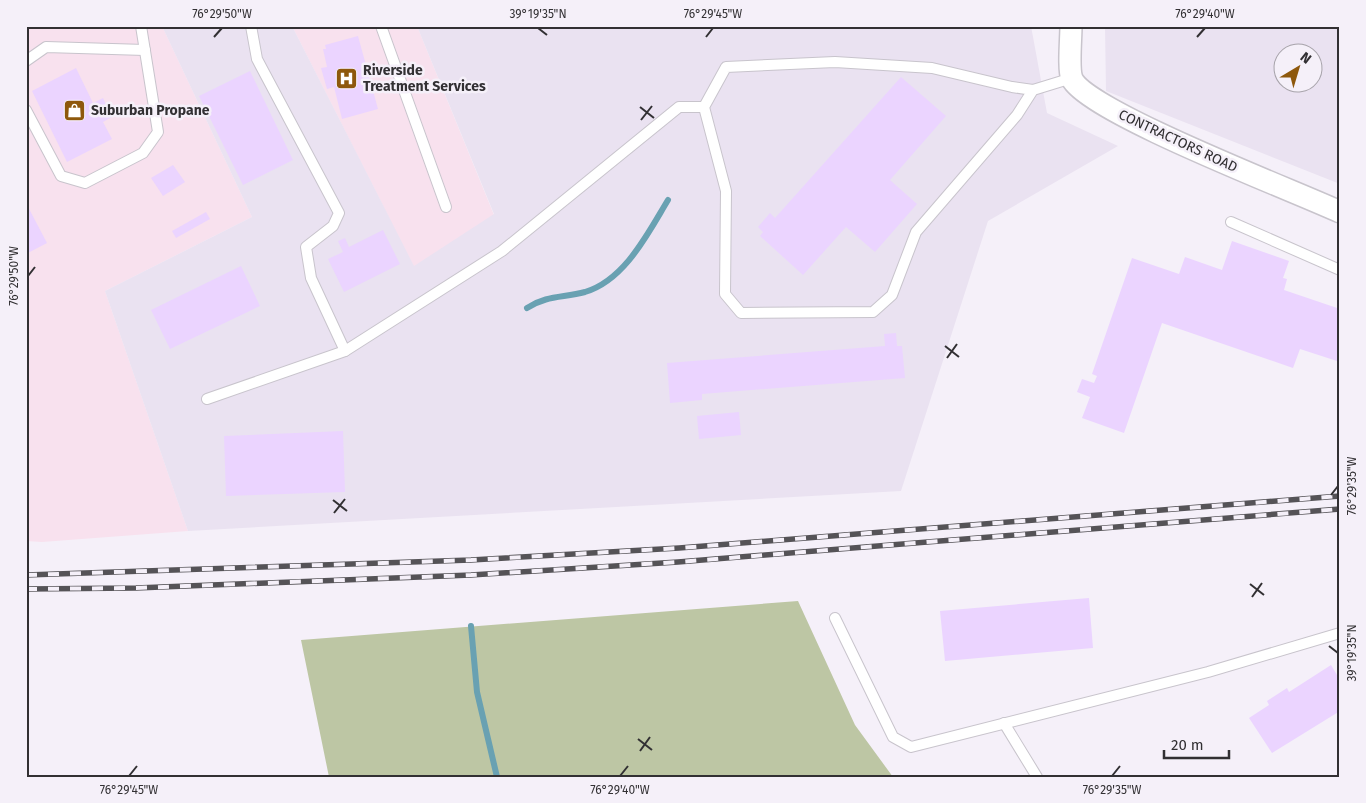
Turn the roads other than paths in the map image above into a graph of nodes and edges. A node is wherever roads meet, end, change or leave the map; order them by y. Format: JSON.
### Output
{"nodes":[{"id":1,"x":141,"y":26,"type":"edge"},
{"id":2,"x":251,"y":26,"type":"edge"},
{"id":3,"x":381,"y":26,"type":"edge"},
{"id":4,"x":1071,"y":26,"type":"edge"},
{"id":5,"x":145,"y":50,"type":"junction"},
{"id":6,"x":26,"y":61,"type":"edge"},
{"id":7,"x":1072,"y":78,"type":"junction"},
{"id":8,"x":1033,"y":90,"type":"junction"},
{"id":9,"x":704,"y":107,"type":"junction"},
{"id":10,"x":26,"y":110,"type":"edge"},
{"id":11,"x":446,"y":207,"type":"dead end"},
{"id":12,"x":1340,"y":212,"type":"edge"},
{"id":13,"x":1231,"y":222,"type":"dead end"},
{"id":14,"x":1340,"y":270,"type":"edge"},
{"id":15,"x":345,"y":351,"type":"junction"},
{"id":16,"x":207,"y":399,"type":"dead end"},
{"id":17,"x":835,"y":618,"type":"dead end"},
{"id":18,"x":1340,"y":633,"type":"edge"},
{"id":19,"x":1004,"y":723,"type":"junction"},
{"id":20,"x":1038,"y":777,"type":"edge"}],
"edges":[{"from":1,"to":5,"type":"lane"},
{"from":2,"to":15,"type":"lane"},
{"from":3,"to":11,"type":"lane"},
{"from":4,"to":7,"type":"street"},
{"from":5,"to":6,"type":"lane"},
{"from":5,"to":10,"type":"lane"},
{"from":7,"to":8,"type":"lane"},
{"from":7,"to":12,"type":"street","name":"CONTRACTORS ROAD"},
{"from":8,"to":9,"type":"lane"},
{"from":8,"to":9,"type":"lane"},
{"from":9,"to":15,"type":"lane"},
{"from":13,"to":14,"type":"lane"},
{"from":15,"to":16,"type":"lane"},
{"from":17,"to":19,"type":"lane"},
{"from":18,"to":19,"type":"lane"},
{"from":19,"to":20,"type":"lane"}]}
